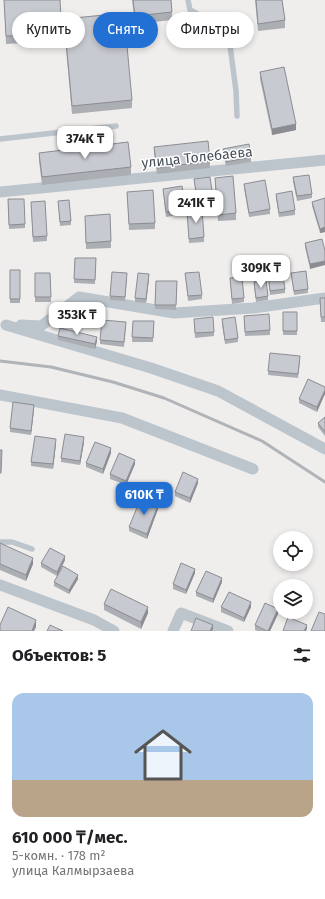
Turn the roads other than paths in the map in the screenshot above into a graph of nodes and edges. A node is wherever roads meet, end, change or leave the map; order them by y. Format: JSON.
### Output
{"nodes":[{"id":1,"x":188,"y":0,"type":"edge"},
{"id":2,"x":237,"y":116,"type":"dead end"},
{"id":3,"x":116,"y":126,"type":"dead end"},
{"id":4,"x":0,"y":139,"type":"edge"},
{"id":5,"x":325,"y":160,"type":"edge"},
{"id":6,"x":0,"y":192,"type":"edge"},
{"id":7,"x":325,"y":298,"type":"edge"},
{"id":8,"x":3,"y":325,"type":"edge"},
{"id":9,"x":0,"y":395,"type":"edge"},
{"id":10,"x":325,"y":449,"type":"edge"},
{"id":11,"x":253,"y":469,"type":"dead end"},
{"id":12,"x":0,"y":542,"type":"edge"},
{"id":13,"x":32,"y":549,"type":"dead end"},
{"id":14,"x":0,"y":585,"type":"edge"},
{"id":15,"x":114,"y":631,"type":"edge"},
{"id":16,"x":173,"y":631,"type":"edge"},
{"id":17,"x":228,"y":631,"type":"edge"}],
"edges":[{"from":1,"to":2,"type":"lane"},
{"from":3,"to":4,"type":"lane"},
{"from":5,"to":6,"type":"street","name":"улица Толебаева"},
{"from":7,"to":8,"type":"street"},
{"from":8,"to":10,"type":"street"},
{"from":9,"to":11,"type":"street"},
{"from":12,"to":13,"type":"lane"},
{"from":14,"to":15,"type":"street"},
{"from":16,"to":17,"type":"street"}]}
